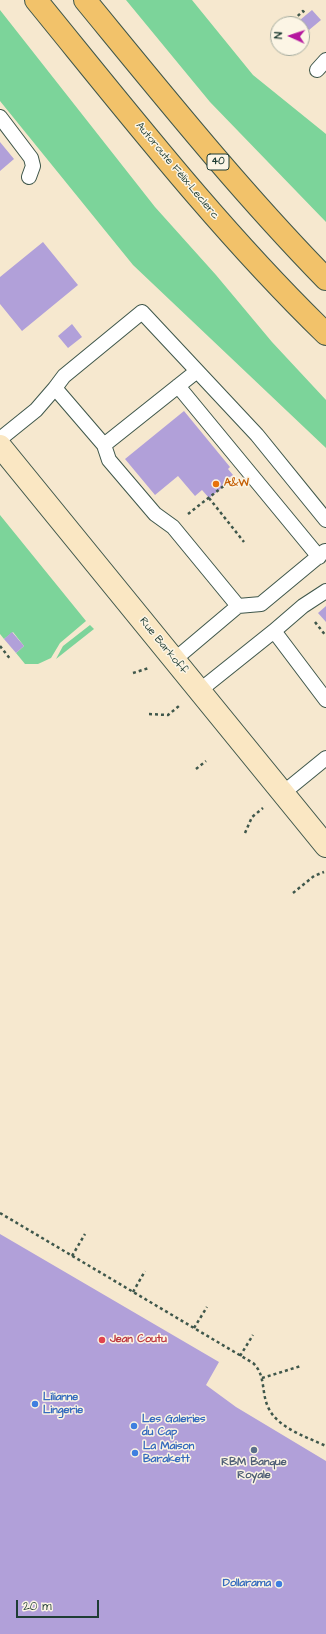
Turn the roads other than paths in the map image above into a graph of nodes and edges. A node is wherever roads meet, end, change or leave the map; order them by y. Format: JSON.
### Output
{"nodes":[{"id":1,"x":36,"y":0,"type":"edge"},
{"id":2,"x":85,"y":0,"type":"edge"},
{"id":3,"x":0,"y":117,"type":"edge"},
{"id":4,"x":29,"y":177,"type":"dead end"},
{"id":5,"x":326,"y":279,"type":"edge"},
{"id":6,"x":326,"y":334,"type":"edge"},
{"id":7,"x":196,"y":371,"type":"junction"},
{"id":8,"x":178,"y":386,"type":"junction"},
{"id":9,"x":55,"y":388,"type":"junction"},
{"id":10,"x":0,"y":439,"type":"edge"},
{"id":11,"x":104,"y":445,"type":"junction"},
{"id":12,"x":0,"y":446,"type":"edge"},
{"id":13,"x":326,"y":520,"type":"edge"},
{"id":14,"x":322,"y":554,"type":"edge"},
{"id":15,"x":326,"y":591,"type":"edge"},
{"id":16,"x":238,"y":606,"type":"junction"},
{"id":17,"x":274,"y":631,"type":"junction"},
{"id":18,"x":174,"y":660,"type":"junction"},
{"id":19,"x":199,"y":690,"type":"junction"},
{"id":20,"x":326,"y":700,"type":"edge"},
{"id":21,"x":326,"y":758,"type":"edge"},
{"id":22,"x":283,"y":793,"type":"junction"},
{"id":23,"x":326,"y":846,"type":"edge"}],
"edges":[{"from":1,"to":6,"type":"highway","name":"Autoroute Félix-Leclerc"},
{"from":2,"to":5,"type":"highway","number":"40"},
{"from":3,"to":4,"type":"lane"},
{"from":7,"to":8,"type":"lane"},
{"from":7,"to":9,"type":"lane"},
{"from":7,"to":13,"type":"lane"},
{"from":8,"to":11,"type":"lane"},
{"from":8,"to":14,"type":"lane"},
{"from":9,"to":10,"type":"lane"},
{"from":9,"to":11,"type":"lane"},
{"from":11,"to":16,"type":"lane"},
{"from":12,"to":18,"type":"street","name":"Rue Barkoff"},
{"from":14,"to":16,"type":"lane"},
{"from":15,"to":17,"type":"lane"},
{"from":16,"to":18,"type":"lane"},
{"from":17,"to":19,"type":"lane"},
{"from":17,"to":20,"type":"lane"},
{"from":18,"to":19,"type":"street","name":"Rue Barkoff"},
{"from":19,"to":22,"type":"street","name":"Rue Barkoff"},
{"from":21,"to":22,"type":"lane"},
{"from":22,"to":23,"type":"street","name":"Rue Barkoff"}]}
